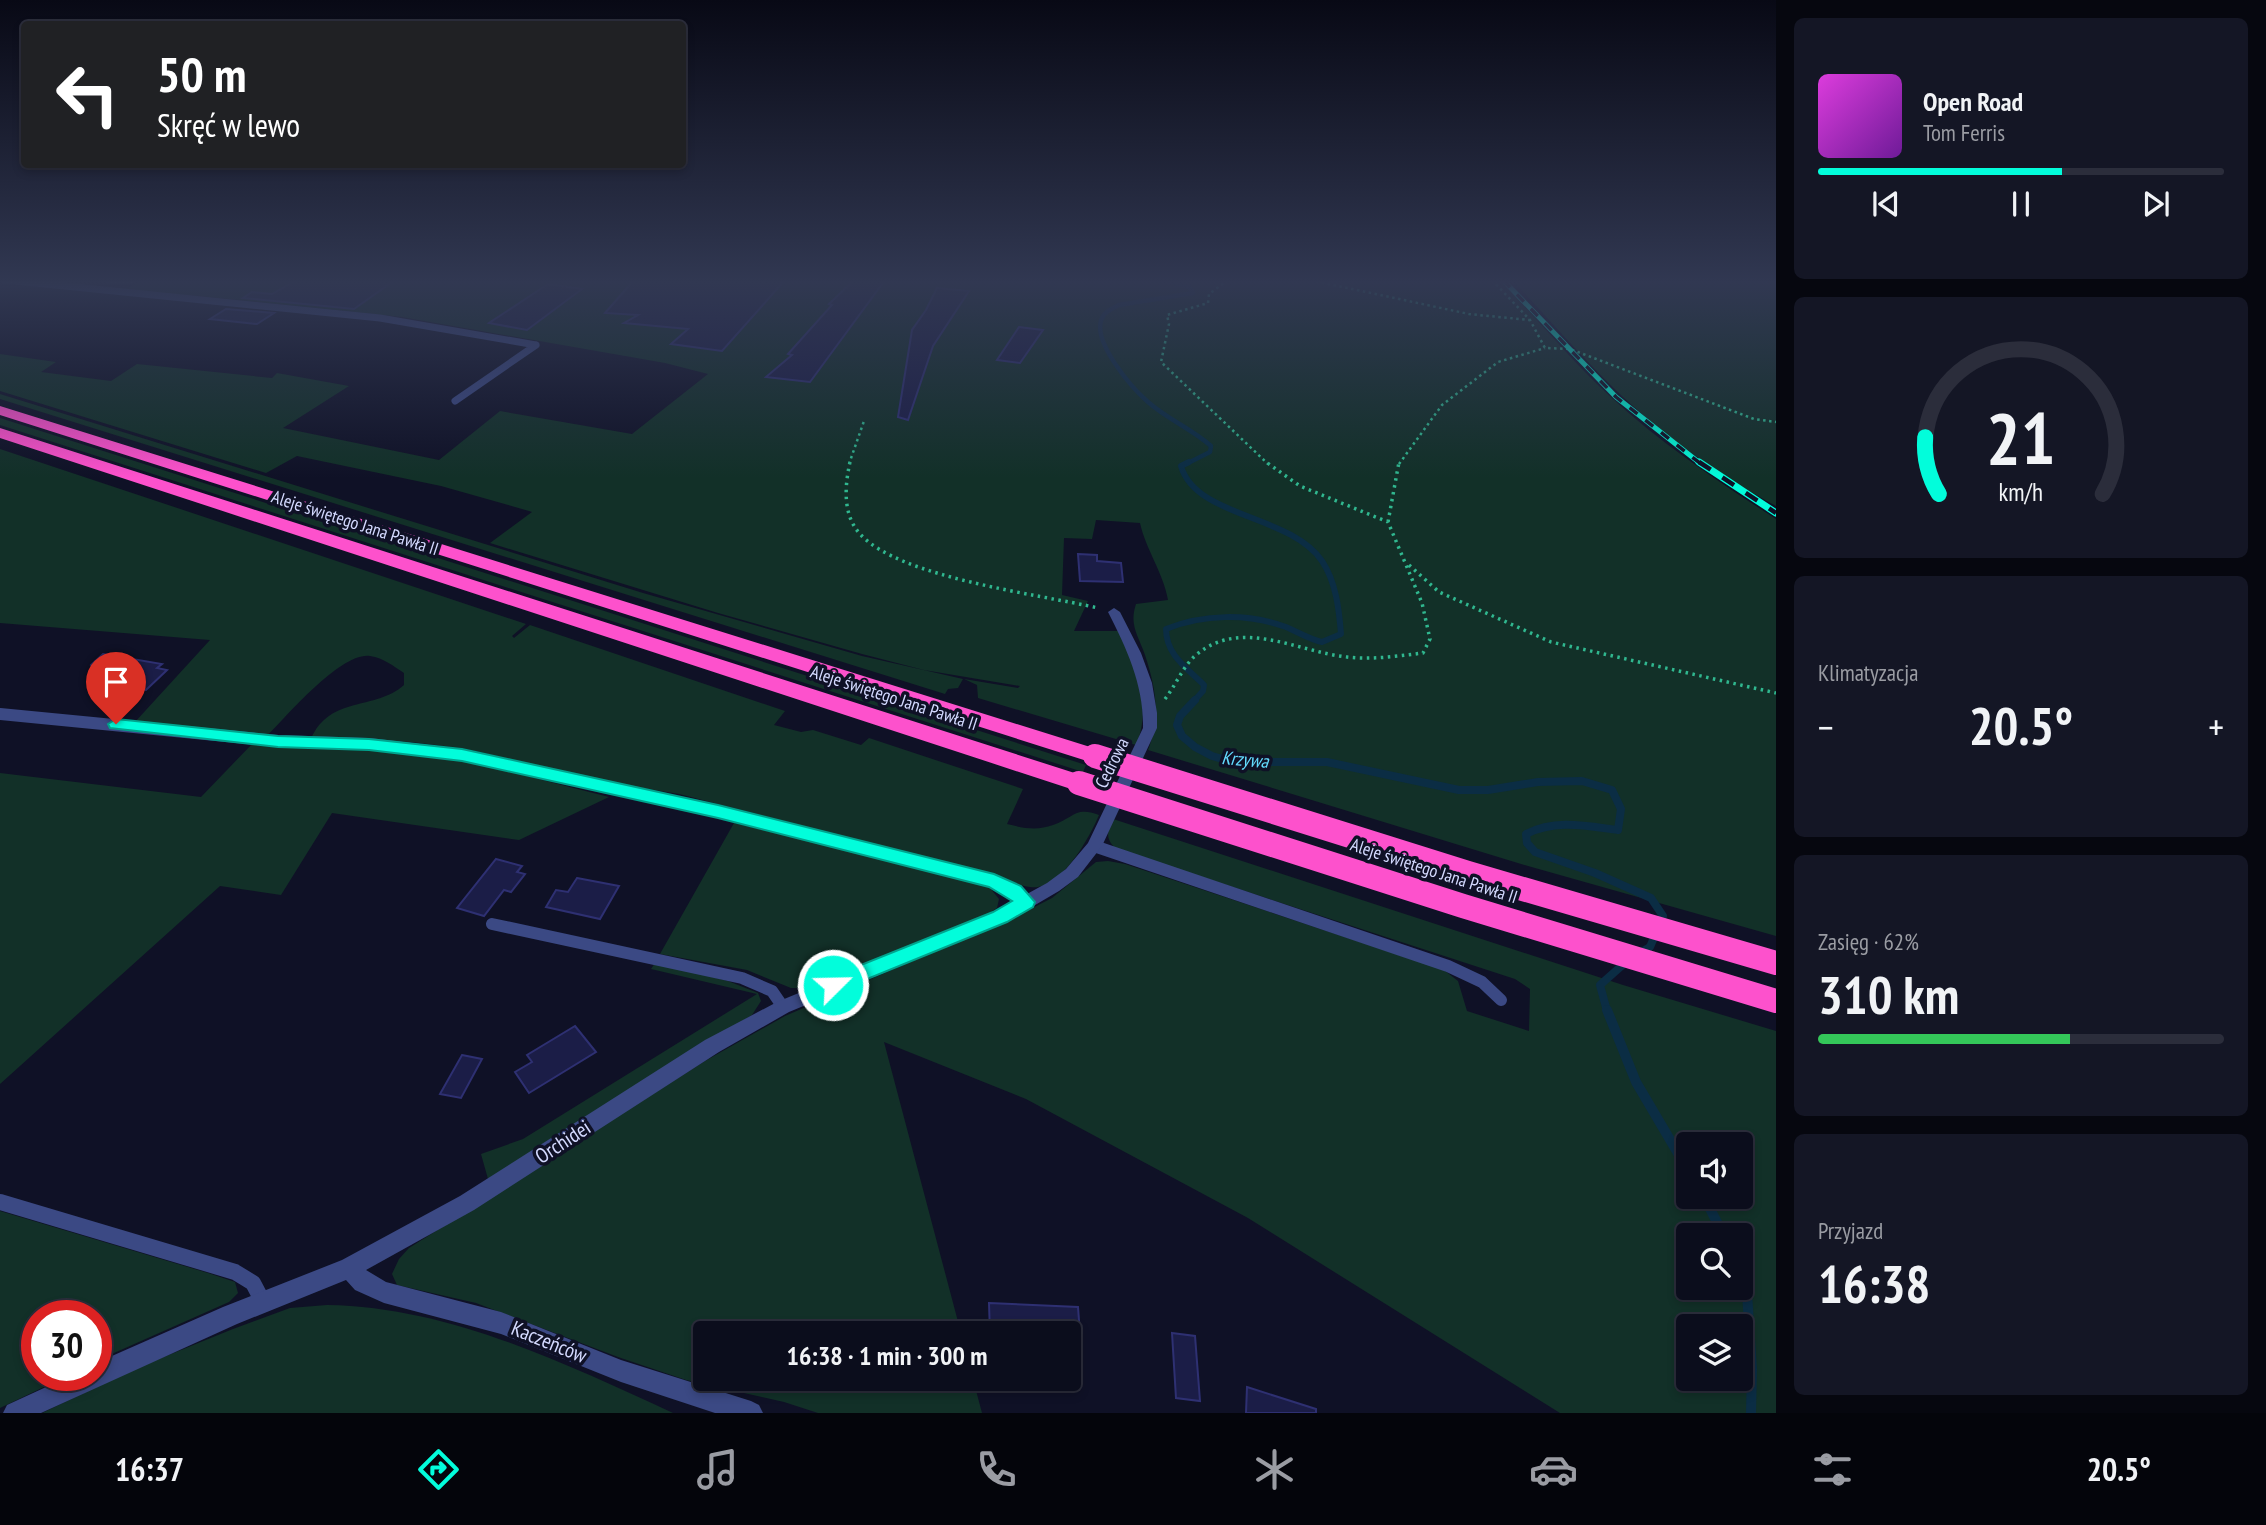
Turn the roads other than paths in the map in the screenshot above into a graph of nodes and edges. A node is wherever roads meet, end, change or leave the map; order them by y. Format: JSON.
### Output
{"nodes":[{"id":1,"x":535,"y":346,"type":"edge"},
{"id":2,"x":454,"y":401,"type":"dead end"},
{"id":3,"x":0,"y":410,"type":"edge"},
{"id":4,"x":0,"y":433,"type":"edge"},
{"id":5,"x":1114,"y":612,"type":"road end"},
{"id":6,"x":0,"y":714,"type":"edge"},
{"id":7,"x":1094,"y":846,"type":"junction"},
{"id":8,"x":1026,"y":902,"type":"junction"},
{"id":9,"x":492,"y":924,"type":"dead end"},
{"id":10,"x":1776,"y":964,"type":"edge"},
{"id":11,"x":1501,"y":1000,"type":"dead end"},
{"id":12,"x":1776,"y":1001,"type":"edge"},
{"id":13,"x":783,"y":1007,"type":"junction"},
{"id":14,"x":0,"y":1202,"type":"edge"},
{"id":15,"x":349,"y":1268,"type":"junction"},
{"id":16,"x":263,"y":1302,"type":"junction"},
{"id":17,"x":112,"y":1368,"type":"edge"},
{"id":18,"x":62,"y":1391,"type":"edge"},
{"id":19,"x":15,"y":1413,"type":"edge"},
{"id":20,"x":751,"y":1413,"type":"edge"}],
"edges":[{"from":1,"to":2,"type":"lane"},
{"from":3,"to":10,"type":"highway","name":"Aleje świętego Jana Pawła II","bridge":true},
{"from":4,"to":12,"type":"highway","name":"Aleje świętego Jana Pawła II","bridge":true},
{"from":5,"to":7,"type":"street","name":"Cedrowa"},
{"from":6,"to":8,"type":"lane"},
{"from":7,"to":8,"type":"street","name":"Cedrowa"},
{"from":7,"to":11,"type":"lane"},
{"from":8,"to":13,"type":"street","name":"Orchidei"},
{"from":9,"to":13,"type":"lane"},
{"from":13,"to":15,"type":"street","name":"Orchidei"},
{"from":14,"to":16,"type":"lane"},
{"from":15,"to":16,"type":"street","name":"Orchidei"},
{"from":15,"to":20,"type":"street","name":"Kaczeńców"},
{"from":16,"to":17,"type":"street","name":"Orchidei"},
{"from":18,"to":19,"type":"street","name":"Orchidei"}]}
